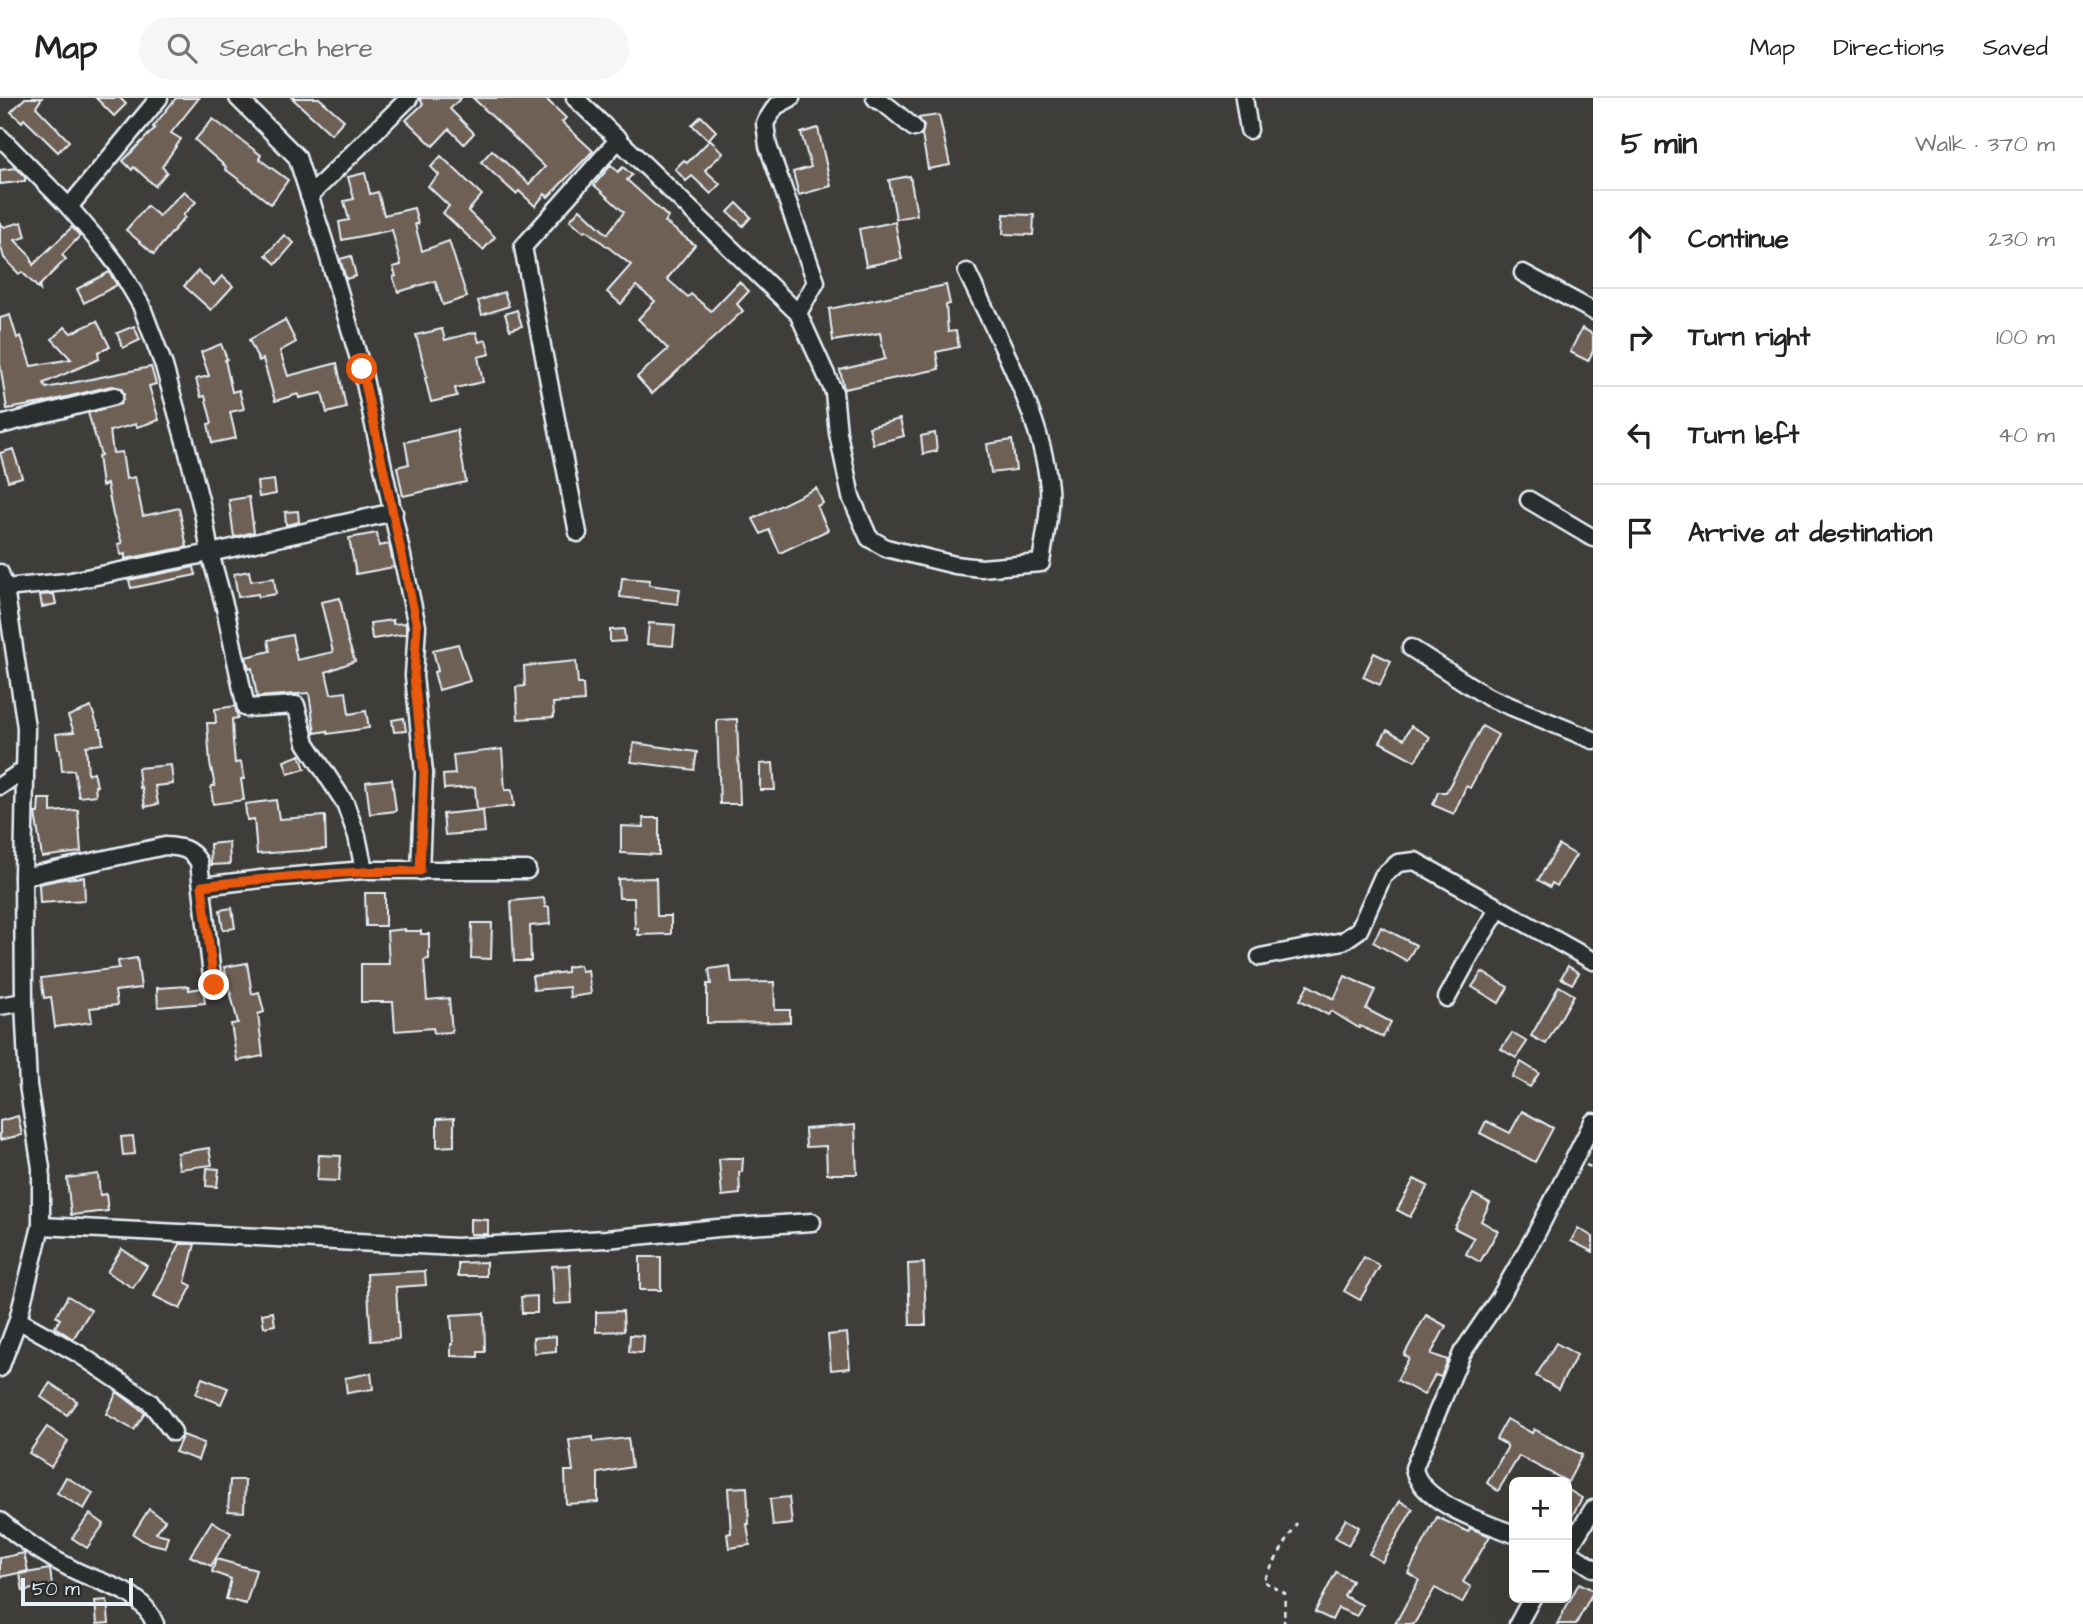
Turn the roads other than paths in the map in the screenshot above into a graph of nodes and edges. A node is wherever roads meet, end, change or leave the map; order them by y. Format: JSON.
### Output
{"nodes":[{"id":1,"x":159,"y":98,"type":"edge"},
{"id":2,"x":238,"y":98,"type":"edge"},
{"id":3,"x":409,"y":98,"type":"edge"},
{"id":4,"x":575,"y":98,"type":"edge"},
{"id":5,"x":791,"y":98,"type":"edge"},
{"id":6,"x":875,"y":98,"type":"edge"},
{"id":7,"x":1244,"y":98,"type":"edge"},
{"id":8,"x":914,"y":128,"type":"dead end"},
{"id":9,"x":1249,"y":130,"type":"dead end"},
{"id":10,"x":0,"y":137,"type":"edge"},
{"id":11,"x":619,"y":139,"type":"junction"},
{"id":12,"x":309,"y":196,"type":"junction"},
{"id":13,"x":68,"y":207,"type":"junction"},
{"id":14,"x":967,"y":272,"type":"dead end"},
{"id":15,"x":1523,"y":273,"type":"dead end"},
{"id":16,"x":1593,"y":311,"type":"edge"},
{"id":17,"x":798,"y":313,"type":"junction"},
{"id":18,"x":114,"y":396,"type":"dead end"},
{"id":19,"x":0,"y":425,"type":"edge"},
{"id":20,"x":1529,"y":500,"type":"dead end"},
{"id":21,"x":394,"y":512,"type":"junction"},
{"id":22,"x":578,"y":533,"type":"dead end"},
{"id":23,"x":1593,"y":538,"type":"edge"},
{"id":24,"x":210,"y":553,"type":"junction"},
{"id":25,"x":2,"y":580,"type":"edge"},
{"id":26,"x":1411,"y":648,"type":"dead end"},
{"id":27,"x":1593,"y":740,"type":"edge"},
{"id":28,"x":25,"y":769,"type":"junction"},
{"id":29,"x":0,"y":786,"type":"edge"},
{"id":30,"x":364,"y":870,"type":"junction"},
{"id":31,"x":527,"y":870,"type":"dead end"},
{"id":32,"x":420,"y":871,"type":"junction"},
{"id":33,"x":23,"y":877,"type":"junction"},
{"id":34,"x":202,"y":886,"type":"junction"},
{"id":35,"x":1499,"y":908,"type":"junction"},
{"id":36,"x":1260,"y":957,"type":"dead end"},
{"id":37,"x":1593,"y":961,"type":"edge"},
{"id":38,"x":214,"y":985,"type":"dead end"},
{"id":39,"x":1447,"y":998,"type":"dead end"},
{"id":40,"x":24,"y":1002,"type":"junction"},
{"id":41,"x":0,"y":1006,"type":"edge"},
{"id":42,"x":1593,"y":1122,"type":"edge"},
{"id":43,"x":812,"y":1222,"type":"dead end"},
{"id":44,"x":41,"y":1226,"type":"junction"},
{"id":45,"x":18,"y":1320,"type":"junction"},
{"id":46,"x":0,"y":1368,"type":"edge"},
{"id":47,"x":173,"y":1432,"type":"dead end"},
{"id":48,"x":1593,"y":1509,"type":"edge"},
{"id":49,"x":0,"y":1521,"type":"edge"},
{"id":50,"x":1509,"y":1532,"type":"edge"},
{"id":51,"x":1572,"y":1543,"type":"edge"},
{"id":52,"x":1572,"y":1554,"type":"edge"},
{"id":53,"x":1593,"y":1568,"type":"edge"},
{"id":54,"x":1529,"y":1603,"type":"edge"},
{"id":55,"x":160,"y":1623,"type":"edge"},
{"id":56,"x":1518,"y":1624,"type":"edge"}],
"edges":[{"from":1,"to":13,"type":"street"},
{"from":2,"to":12,"type":"street"},
{"from":3,"to":12,"type":"street"},
{"from":4,"to":11,"type":"street"},
{"from":5,"to":17,"type":"street"},
{"from":6,"to":8,"type":"street"},
{"from":7,"to":9,"type":"street"},
{"from":10,"to":13,"type":"street"},
{"from":11,"to":17,"type":"street"},
{"from":11,"to":22,"type":"street"},
{"from":12,"to":21,"type":"street"},
{"from":13,"to":24,"type":"street"},
{"from":14,"to":17,"type":"street"},
{"from":15,"to":16,"type":"street"},
{"from":18,"to":19,"type":"street"},
{"from":20,"to":23,"type":"street"},
{"from":21,"to":24,"type":"street"},
{"from":21,"to":32,"type":"street"},
{"from":24,"to":25,"type":"street"},
{"from":24,"to":30,"type":"street"},
{"from":25,"to":28,"type":"street"},
{"from":26,"to":27,"type":"street"},
{"from":28,"to":29,"type":"street"},
{"from":28,"to":33,"type":"street"},
{"from":30,"to":32,"type":"street"},
{"from":30,"to":34,"type":"street"},
{"from":31,"to":32,"type":"street"},
{"from":33,"to":34,"type":"street"},
{"from":33,"to":40,"type":"street"},
{"from":34,"to":38,"type":"street"},
{"from":35,"to":36,"type":"street"},
{"from":35,"to":37,"type":"street"},
{"from":35,"to":39,"type":"street"},
{"from":40,"to":41,"type":"street"},
{"from":40,"to":44,"type":"street"},
{"from":42,"to":50,"type":"street"},
{"from":43,"to":44,"type":"street"},
{"from":44,"to":45,"type":"street"},
{"from":45,"to":46,"type":"street"},
{"from":45,"to":47,"type":"street"},
{"from":48,"to":51,"type":"street"},
{"from":49,"to":55,"type":"street"},
{"from":52,"to":53,"type":"street"},
{"from":54,"to":56,"type":"street"}]}
